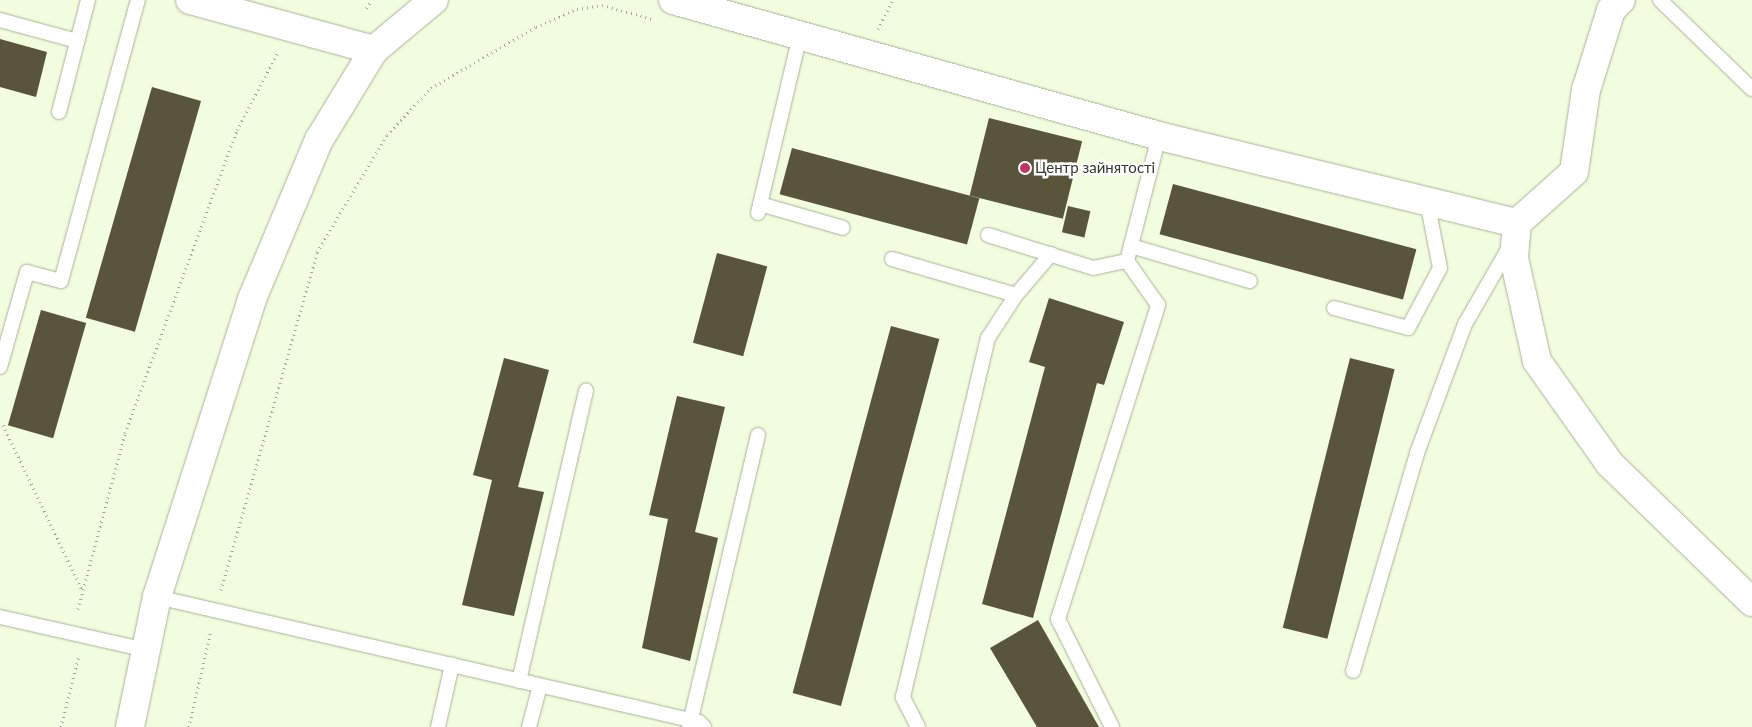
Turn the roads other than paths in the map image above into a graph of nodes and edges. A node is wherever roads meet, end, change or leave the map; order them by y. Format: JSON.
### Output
{"nodes":[{"id":1,"x":88,"y":0,"type":"edge"},
{"id":2,"x":138,"y":0,"type":"edge"},
{"id":3,"x":190,"y":0,"type":"edge"},
{"id":4,"x":434,"y":0,"type":"edge"},
{"id":5,"x":1622,"y":0,"type":"edge"},
{"id":6,"x":1660,"y":0,"type":"edge"},
{"id":7,"x":666,"y":10,"type":"edge"},
{"id":8,"x":0,"y":20,"type":"edge"},
{"id":9,"x":800,"y":36,"type":"junction"},
{"id":10,"x":77,"y":41,"type":"junction"},
{"id":11,"x":374,"y":50,"type":"junction"},
{"id":12,"x":1752,"y":89,"type":"edge"},
{"id":13,"x":59,"y":112,"type":"dead end"},
{"id":14,"x":1159,"y":136,"type":"junction"},
{"id":15,"x":1427,"y":201,"type":"junction"},
{"id":16,"x":844,"y":228,"type":"dead end"},
{"id":17,"x":1517,"y":230,"type":"junction"},
{"id":18,"x":988,"y":235,"type":"dead end"},
{"id":19,"x":1131,"y":246,"type":"junction"},
{"id":20,"x":1050,"y":254,"type":"junction"},
{"id":21,"x":892,"y":259,"type":"dead end"},
{"id":22,"x":1127,"y":262,"type":"junction"},
{"id":23,"x":1250,"y":281,"type":"dead end"},
{"id":24,"x":1016,"y":295,"type":"junction"},
{"id":25,"x":1334,"y":308,"type":"dead end"},
{"id":26,"x":0,"y":367,"type":"edge"},
{"id":27,"x":586,"y":392,"type":"dead end"},
{"id":28,"x":758,"y":435,"type":"dead end"},
{"id":29,"x":158,"y":597,"type":"junction"},
{"id":30,"x":1752,"y":602,"type":"edge"},
{"id":31,"x":0,"y":617,"type":"edge"},
{"id":32,"x":146,"y":650,"type":"junction"},
{"id":33,"x":452,"y":665,"type":"junction"},
{"id":34,"x":1353,"y":671,"type":"dead end"},
{"id":35,"x":519,"y":680,"type":"junction"},
{"id":36,"x":540,"y":686,"type":"junction"},
{"id":37,"x":690,"y":724,"type":"edge"},
{"id":38,"x":130,"y":727,"type":"edge"},
{"id":39,"x":438,"y":727,"type":"edge"},
{"id":40,"x":529,"y":727,"type":"edge"},
{"id":41,"x":704,"y":727,"type":"edge"},
{"id":42,"x":918,"y":727,"type":"edge"},
{"id":43,"x":1112,"y":727,"type":"edge"}],
"edges":[{"from":1,"to":10,"type":"lane"},
{"from":2,"to":26,"type":"lane"},
{"from":3,"to":11,"type":"street"},
{"from":4,"to":11,"type":"street"},
{"from":5,"to":17,"type":"street"},
{"from":6,"to":12,"type":"lane"},
{"from":7,"to":9,"type":"street"},
{"from":8,"to":10,"type":"lane"},
{"from":9,"to":14,"type":"street"},
{"from":9,"to":16,"type":"lane"},
{"from":10,"to":13,"type":"lane"},
{"from":11,"to":29,"type":"street"},
{"from":14,"to":15,"type":"street"},
{"from":14,"to":19,"type":"lane"},
{"from":15,"to":17,"type":"street"},
{"from":15,"to":25,"type":"lane"},
{"from":17,"to":30,"type":"street"},
{"from":17,"to":34,"type":"lane"},
{"from":18,"to":20,"type":"lane"},
{"from":19,"to":22,"type":"lane"},
{"from":19,"to":23,"type":"lane"},
{"from":20,"to":22,"type":"lane"},
{"from":20,"to":24,"type":"lane"},
{"from":21,"to":24,"type":"lane"},
{"from":22,"to":43,"type":"lane"},
{"from":24,"to":42,"type":"lane"},
{"from":27,"to":35,"type":"lane"},
{"from":28,"to":37,"type":"lane"},
{"from":29,"to":32,"type":"street"},
{"from":29,"to":33,"type":"lane"},
{"from":31,"to":32,"type":"lane"},
{"from":32,"to":38,"type":"street"},
{"from":33,"to":35,"type":"lane"},
{"from":33,"to":39,"type":"lane"},
{"from":35,"to":36,"type":"lane"},
{"from":36,"to":37,"type":"lane"},
{"from":36,"to":40,"type":"lane"},
{"from":37,"to":41,"type":"lane"}]}
